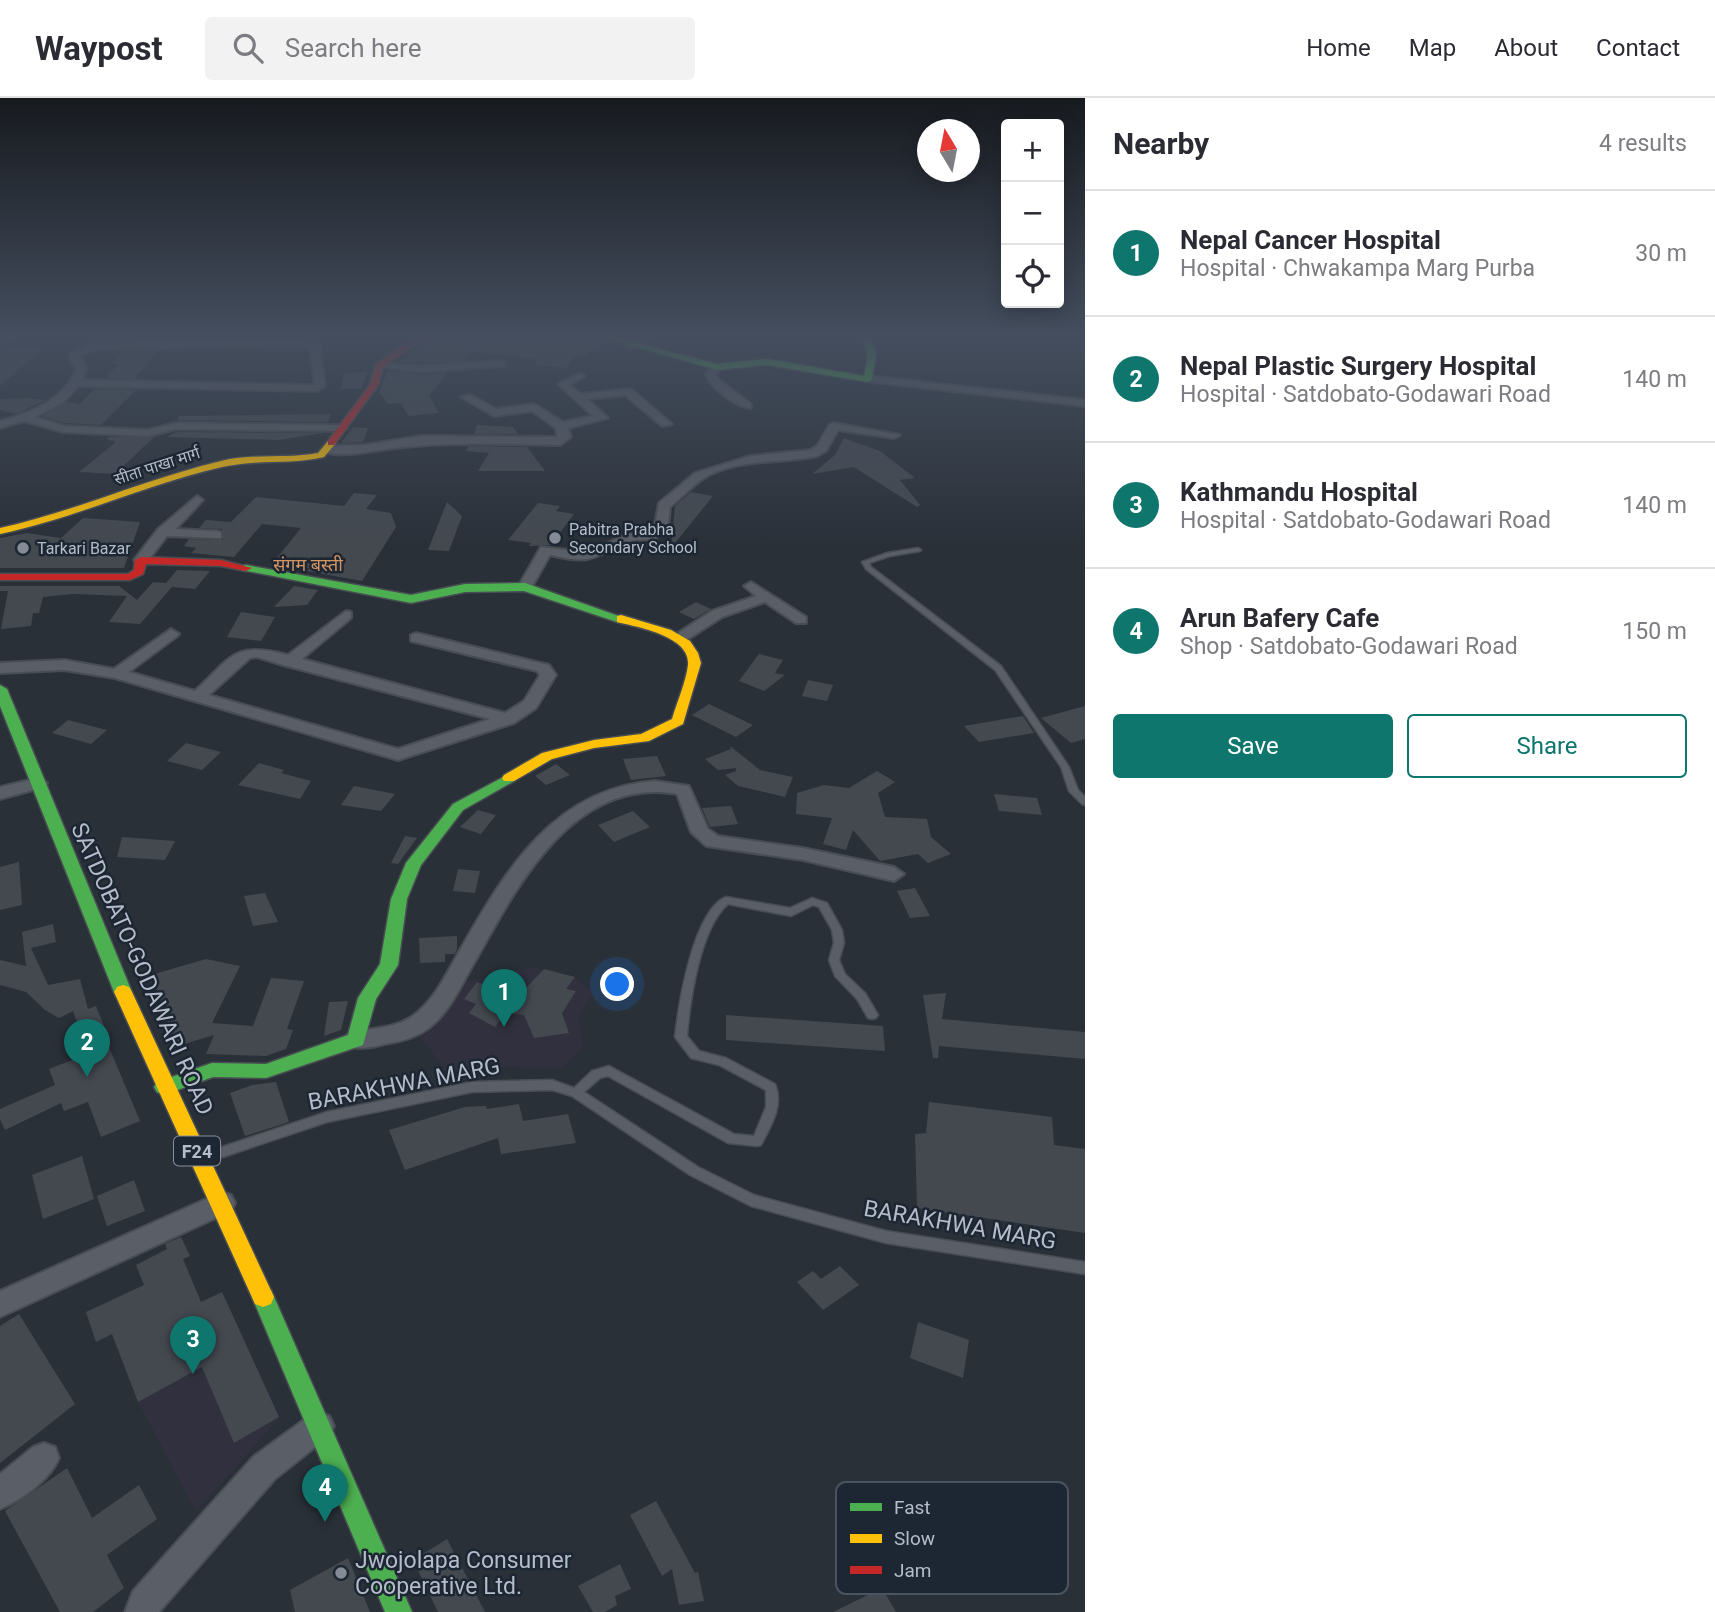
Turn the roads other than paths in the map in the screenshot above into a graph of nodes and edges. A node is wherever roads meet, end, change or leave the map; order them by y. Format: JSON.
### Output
{"nodes":[{"id":1,"x":55,"y":404,"type":"edge"},
{"id":2,"x":360,"y":404,"type":"edge"},
{"id":3,"x":478,"y":404,"type":"edge"},
{"id":4,"x":587,"y":404,"type":"edge"},
{"id":5,"x":642,"y":404,"type":"edge"},
{"id":6,"x":744,"y":404,"type":"edge"},
{"id":7,"x":747,"y":406,"type":"dead end"},
{"id":8,"x":24,"y":418,"type":"junction"},
{"id":9,"x":666,"y":424,"type":"dead end"},
{"id":10,"x":0,"y":425,"type":"edge"},
{"id":11,"x":561,"y":426,"type":"junction"},
{"id":12,"x":341,"y":428,"type":"junction"},
{"id":13,"x":894,"y":435,"type":"dead end"},
{"id":14,"x":327,"y":450,"type":"junction"},
{"id":15,"x":197,"y":500,"type":"dead end"},
{"id":16,"x":0,"y":531,"type":"edge"},
{"id":17,"x":166,"y":531,"type":"junction"},
{"id":18,"x":216,"y":535,"type":"dead end"},
{"id":19,"x":918,"y":550,"type":"dead end"},
{"id":20,"x":141,"y":560,"type":"junction"},
{"id":21,"x":0,"y":577,"type":"edge"},
{"id":22,"x":751,"y":586,"type":"dead end"},
{"id":23,"x":525,"y":587,"type":"junction"},
{"id":24,"x":767,"y":597,"type":"junction"},
{"id":25,"x":346,"y":615,"type":"dead end"},
{"id":26,"x":801,"y":620,"type":"dead end"},
{"id":27,"x":171,"y":634,"type":"dead end"},
{"id":28,"x":416,"y":638,"type":"dead end"},
{"id":29,"x":680,"y":638,"type":"junction"},
{"id":30,"x":289,"y":662,"type":"junction"},
{"id":31,"x":0,"y":668,"type":"edge"},
{"id":32,"x":117,"y":674,"type":"junction"},
{"id":33,"x":0,"y":689,"type":"edge"},
{"id":34,"x":197,"y":698,"type":"junction"},
{"id":35,"x":508,"y":719,"type":"junction"},
{"id":36,"x":38,"y":783,"type":"junction"},
{"id":37,"x":0,"y":793,"type":"edge"},
{"id":38,"x":1085,"y":802,"type":"edge"},
{"id":39,"x":894,"y":874,"type":"dead end"},
{"id":40,"x":872,"y":1015,"type":"dead end"},
{"id":41,"x":356,"y":1040,"type":"junction"},
{"id":42,"x":164,"y":1087,"type":"junction"},
{"id":43,"x":576,"y":1093,"type":"junction"},
{"id":44,"x":202,"y":1160,"type":"junction"},
{"id":45,"x":222,"y":1203,"type":"junction"},
{"id":46,"x":1085,"y":1268,"type":"edge"},
{"id":47,"x":0,"y":1304,"type":"edge"},
{"id":48,"x":319,"y":1426,"type":"junction"},
{"id":49,"x":44,"y":1458,"type":"dead end"},
{"id":50,"x":0,"y":1494,"type":"edge"},
{"id":51,"x":142,"y":1612,"type":"edge"},
{"id":52,"x":399,"y":1612,"type":"edge"}],
"edges":[{"from":1,"to":8,"type":"street"},
{"from":2,"to":12,"type":"street"},
{"from":3,"to":11,"type":"street"},
{"from":4,"to":11,"type":"street"},
{"from":5,"to":9,"type":"street"},
{"from":6,"to":7,"type":"street"},
{"from":8,"to":10,"type":"street"},
{"from":8,"to":12,"type":"street"},
{"from":11,"to":14,"type":"street"},
{"from":12,"to":14,"type":"street"},
{"from":13,"to":23,"type":"street"},
{"from":14,"to":16,"type":"street","name":"सीता पाखा मार्ग"},
{"from":15,"to":17,"type":"street"},
{"from":17,"to":18,"type":"street"},
{"from":17,"to":20,"type":"street"},
{"from":19,"to":38,"type":"lane"},
{"from":20,"to":21,"type":"street"},
{"from":20,"to":23,"type":"street"},
{"from":22,"to":24,"type":"street"},
{"from":23,"to":29,"type":"street"},
{"from":24,"to":26,"type":"street"},
{"from":24,"to":29,"type":"street"},
{"from":25,"to":30,"type":"street"},
{"from":27,"to":32,"type":"street"},
{"from":28,"to":35,"type":"street"},
{"from":29,"to":41,"type":"street"},
{"from":30,"to":34,"type":"street"},
{"from":30,"to":35,"type":"street"},
{"from":31,"to":32,"type":"street"},
{"from":32,"to":34,"type":"street"},
{"from":33,"to":36,"type":"street","name":"SATDOBATO-GODAWARI ROAD","number":"F24"},
{"from":34,"to":35,"type":"street"},
{"from":36,"to":37,"type":"street"},
{"from":36,"to":42,"type":"street","name":"SATDOBATO-GODAWARI ROAD","number":"F24"},
{"from":39,"to":41,"type":"street"},
{"from":40,"to":43,"type":"lane"},
{"from":41,"to":42,"type":"street"},
{"from":42,"to":44,"type":"street","name":"SATDOBATO-GODAWARI ROAD","number":"F24"},
{"from":43,"to":44,"type":"lane","name":"BARAKHWA MARG"},
{"from":43,"to":46,"type":"lane","name":"BARAKHWA MARG"},
{"from":44,"to":45,"type":"street","name":"SATDOBATO-GODAWARI ROAD","number":"F24"},
{"from":45,"to":47,"type":"street"},
{"from":45,"to":48,"type":"street","name":"SATDOBATO-GODAWARI ROAD","number":"F24"},
{"from":48,"to":51,"type":"street"},
{"from":48,"to":52,"type":"street","name":"SATDOBATO-GODAWARI ROAD","number":"F24"},
{"from":49,"to":50,"type":"street"}]}
